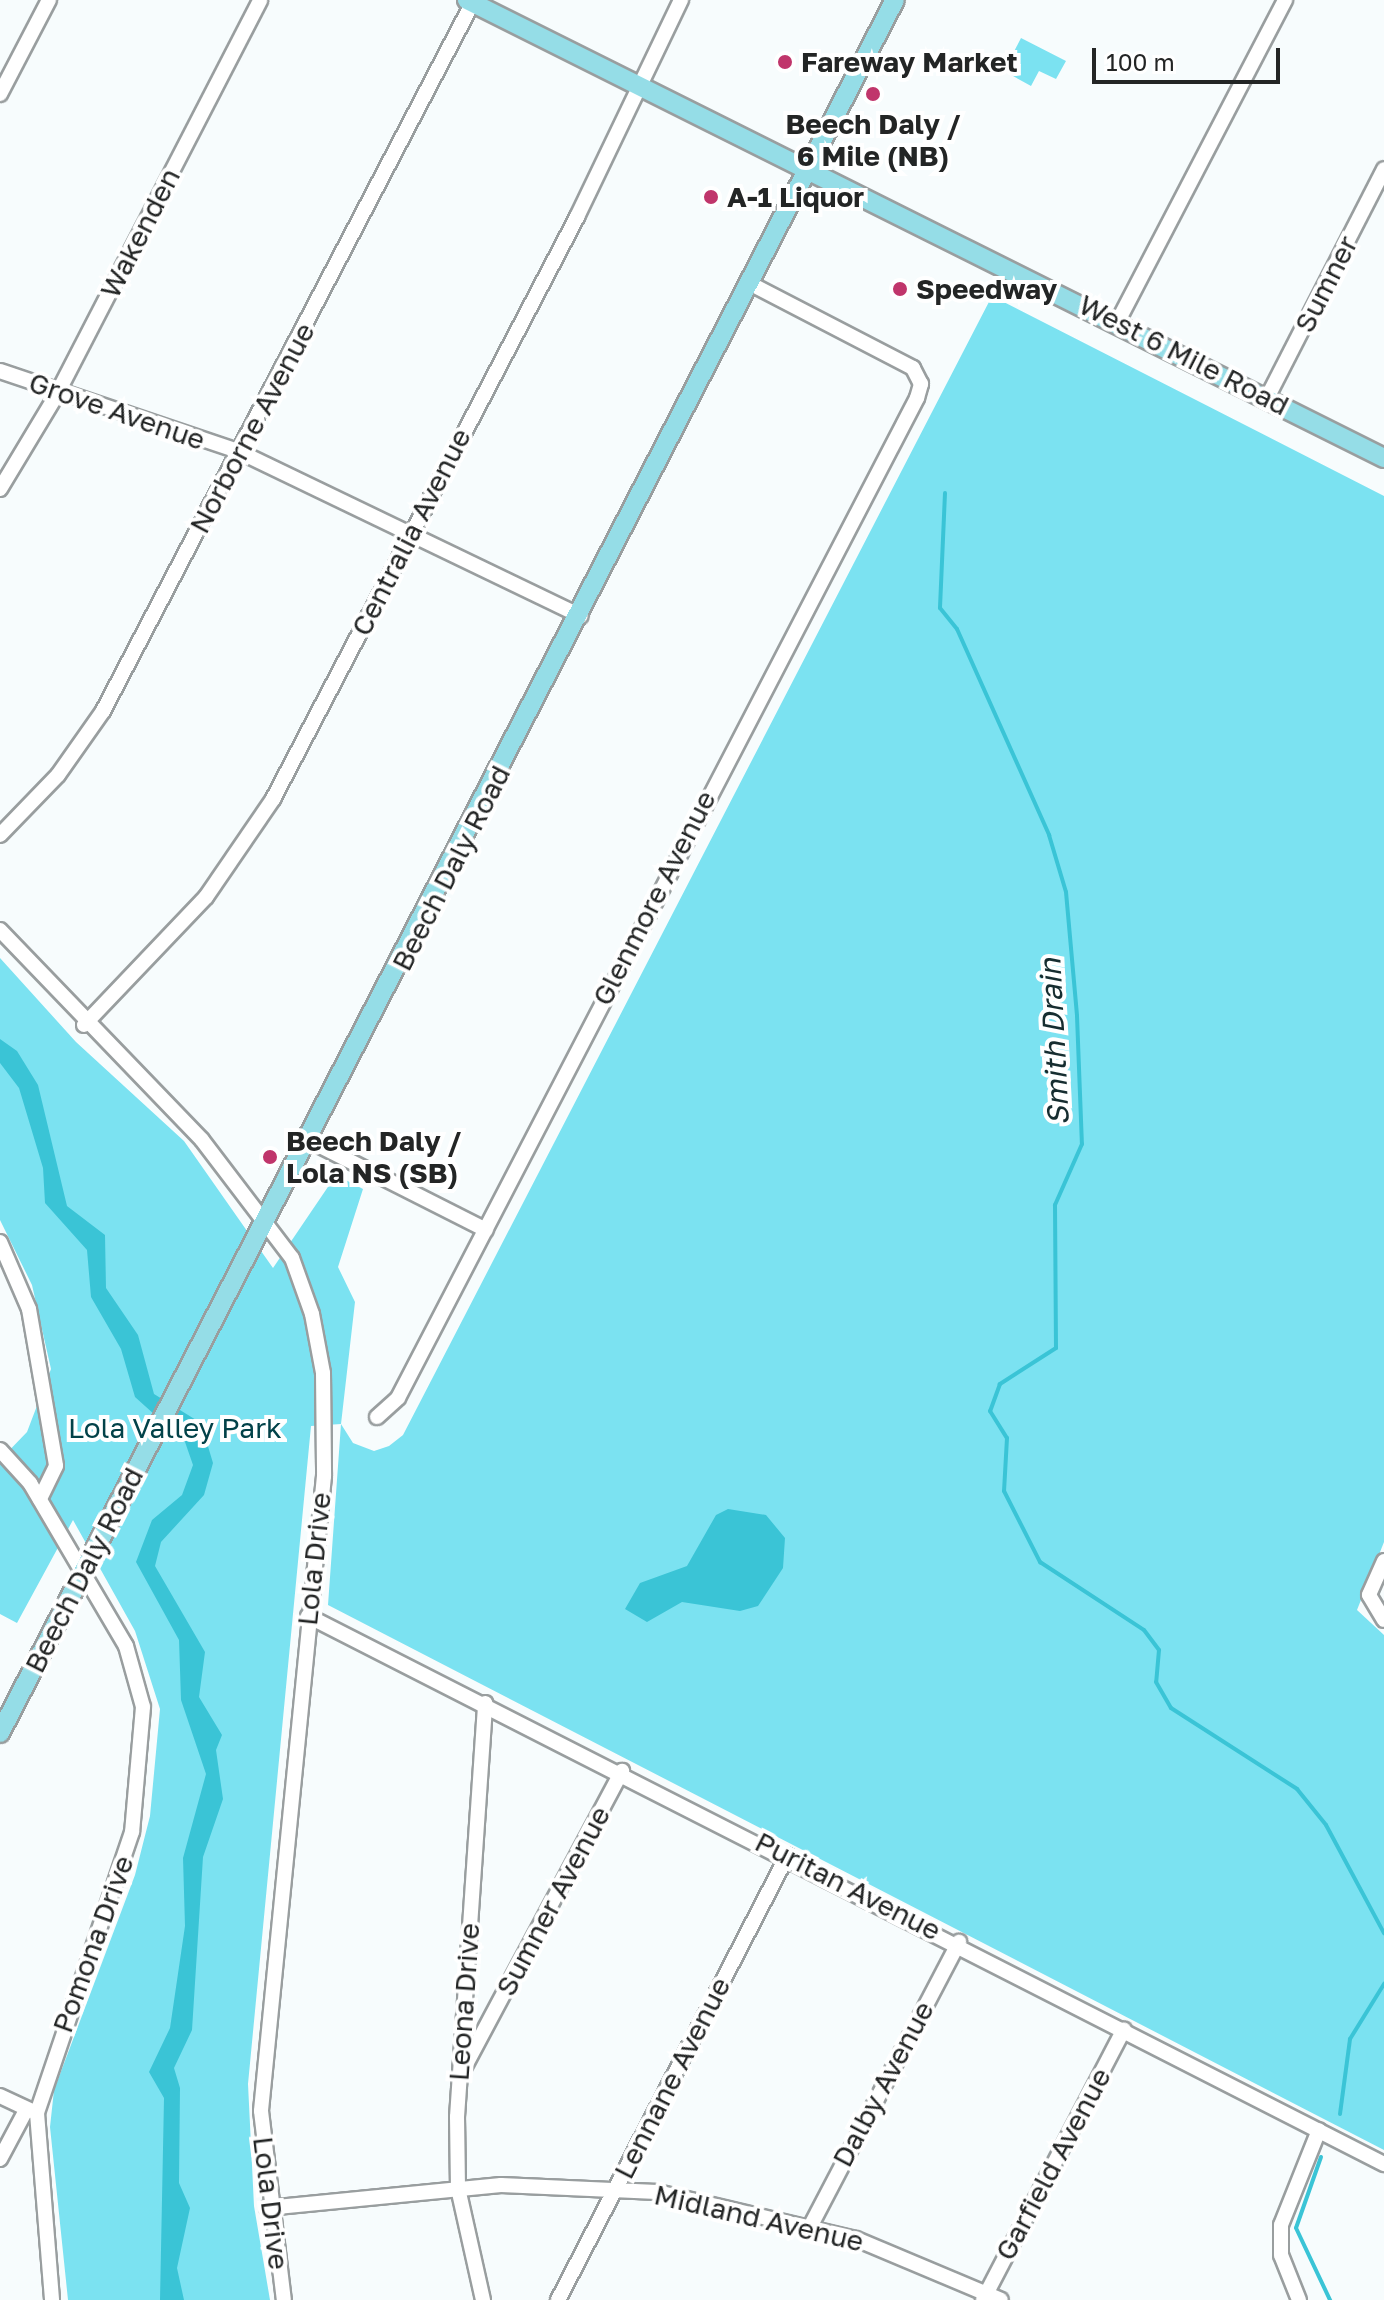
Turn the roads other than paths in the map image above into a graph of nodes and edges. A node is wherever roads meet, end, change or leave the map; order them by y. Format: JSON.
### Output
{"nodes":[{"id":1,"x":49,"y":0,"type":"edge"},
{"id":2,"x":260,"y":0,"type":"edge"},
{"id":3,"x":681,"y":0,"type":"edge"},
{"id":4,"x":895,"y":0,"type":"edge"},
{"id":5,"x":1285,"y":0,"type":"edge"},
{"id":6,"x":471,"y":1,"type":"edge"},
{"id":7,"x":640,"y":84,"type":"junction"},
{"id":8,"x":0,"y":94,"type":"edge"},
{"id":9,"x":809,"y":166,"type":"junction"},
{"id":10,"x":1384,"y":169,"type":"edge"},
{"id":11,"x":749,"y":283,"type":"junction"},
{"id":12,"x":1118,"y":321,"type":"junction"},
{"id":13,"x":0,"y":371,"type":"edge"},
{"id":14,"x":57,"y":394,"type":"junction"},
{"id":15,"x":1267,"y":398,"type":"junction"},
{"id":16,"x":240,"y":452,"type":"junction"},
{"id":17,"x":1384,"y":458,"type":"edge"},
{"id":18,"x":0,"y":489,"type":"edge"},
{"id":19,"x":413,"y":530,"type":"junction"},
{"id":20,"x":581,"y":616,"type":"junction"},
{"id":21,"x":0,"y":835,"type":"edge"},
{"id":22,"x":0,"y":930,"type":"edge"},
{"id":23,"x":84,"y":1025,"type":"junction"},
{"id":24,"x":310,"y":1141,"type":"junction"},
{"id":25,"x":267,"y":1222,"type":"junction"},
{"id":26,"x":486,"y":1230,"type":"junction"},
{"id":27,"x":0,"y":1242,"type":"edge"},
{"id":28,"x":377,"y":1417,"type":"dead end"},
{"id":29,"x":0,"y":1450,"type":"edge"},
{"id":30,"x":40,"y":1499,"type":"junction"},
{"id":31,"x":1384,"y":1561,"type":"edge"},
{"id":32,"x":82,"y":1572,"type":"junction"},
{"id":33,"x":308,"y":1616,"type":"junction"},
{"id":34,"x":1384,"y":1620,"type":"edge"},
{"id":35,"x":485,"y":1703,"type":"junction"},
{"id":36,"x":0,"y":1733,"type":"edge"},
{"id":37,"x":622,"y":1771,"type":"junction"},
{"id":38,"x":787,"y":1856,"type":"junction"},
{"id":39,"x":959,"y":1942,"type":"junction"},
{"id":40,"x":1124,"y":2029,"type":"junction"},
{"id":41,"x":461,"y":2074,"type":"junction"},
{"id":42,"x":0,"y":2096,"type":"edge"},
{"id":43,"x":32,"y":2111,"type":"junction"},
{"id":44,"x":1319,"y":2130,"type":"junction"},
{"id":45,"x":0,"y":2159,"type":"edge"},
{"id":46,"x":1384,"y":2164,"type":"edge"},
{"id":47,"x":458,"y":2188,"type":"junction"},
{"id":48,"x":615,"y":2188,"type":"junction"},
{"id":49,"x":267,"y":2208,"type":"junction"},
{"id":50,"x":810,"y":2227,"type":"junction"},
{"id":51,"x":984,"y":2296,"type":"edge"},
{"id":52,"x":52,"y":2300,"type":"edge"},
{"id":53,"x":284,"y":2300,"type":"edge"},
{"id":54,"x":483,"y":2300,"type":"edge"},
{"id":55,"x":558,"y":2300,"type":"edge"},
{"id":56,"x":1001,"y":2300,"type":"edge"},
{"id":57,"x":1299,"y":2300,"type":"edge"}],
"edges":[{"from":1,"to":8,"type":"street"},
{"from":2,"to":14,"type":"street","name":"Wakenden"},
{"from":3,"to":7,"type":"street","name":"Centralia Avenue"},
{"from":4,"to":9,"type":"main road","name":"Beech Daly Road"},
{"from":5,"to":12,"type":"street"},
{"from":6,"to":7,"type":"main road","name":"West 6 Mile Road"},
{"from":6,"to":16,"type":"street","name":"Norborne Avenue"},
{"from":7,"to":9,"type":"main road","name":"West 6 Mile Road"},
{"from":7,"to":19,"type":"street","name":"Centralia Avenue"},
{"from":9,"to":11,"type":"main road","name":"Beech Daly Road"},
{"from":9,"to":12,"type":"main road","name":"West 6 Mile Road"},
{"from":10,"to":15,"type":"street","name":"Sumner"},
{"from":11,"to":20,"type":"main road","name":"Beech Daly Road"},
{"from":11,"to":26,"type":"street","name":"Glenmore Avenue"},
{"from":12,"to":15,"type":"main road","name":"West 6 Mile Road"},
{"from":13,"to":14,"type":"street","name":"Grove Avenue"},
{"from":14,"to":16,"type":"street","name":"Grove Avenue"},
{"from":14,"to":18,"type":"street","name":"Wakenden"},
{"from":15,"to":17,"type":"main road","name":"West 6 Mile Road"},
{"from":16,"to":19,"type":"street","name":"Grove Avenue"},
{"from":16,"to":21,"type":"street","name":"Norborne Avenue"},
{"from":19,"to":20,"type":"street","name":"Grove Avenue"},
{"from":19,"to":23,"type":"street","name":"Centralia Avenue"},
{"from":20,"to":24,"type":"main road","name":"Beech Daly Road"},
{"from":22,"to":23,"type":"street","name":"Lola Drive"},
{"from":23,"to":25,"type":"street","name":"Lola Drive"},
{"from":24,"to":25,"type":"main road","name":"Beech Daly Road"},
{"from":24,"to":26,"type":"street"},
{"from":25,"to":32,"type":"main road","name":"Beech Daly Road"},
{"from":25,"to":33,"type":"street","name":"Lola Drive"},
{"from":26,"to":28,"type":"street","name":"Glenmore Avenue"},
{"from":27,"to":30,"type":"street"},
{"from":29,"to":30,"type":"street"},
{"from":30,"to":32,"type":"street","name":"Pomona Drive"},
{"from":31,"to":34,"type":"street"},
{"from":32,"to":36,"type":"main road","name":"Beech Daly Road"},
{"from":32,"to":43,"type":"street","name":"Pomona Drive"},
{"from":33,"to":35,"type":"street","name":"Puritan Avenue"},
{"from":33,"to":49,"type":"street","name":"Lola Drive"},
{"from":35,"to":37,"type":"street","name":"Puritan Avenue"},
{"from":35,"to":41,"type":"street","name":"Leona Drive"},
{"from":37,"to":38,"type":"street","name":"Puritan Avenue"},
{"from":37,"to":41,"type":"street","name":"Sumner Avenue"},
{"from":38,"to":39,"type":"street","name":"Puritan Avenue"},
{"from":38,"to":48,"type":"street","name":"Lennane Avenue"},
{"from":39,"to":40,"type":"street","name":"Puritan Avenue"},
{"from":39,"to":50,"type":"street","name":"Dalby Avenue"},
{"from":40,"to":44,"type":"street","name":"Puritan Avenue"},
{"from":40,"to":51,"type":"street","name":"Garfield Avenue"},
{"from":41,"to":47,"type":"street","name":"Leona Drive"},
{"from":42,"to":43,"type":"street"},
{"from":43,"to":45,"type":"street"},
{"from":43,"to":52,"type":"street","name":"Pomona Drive"},
{"from":44,"to":46,"type":"street","name":"Puritan Avenue"},
{"from":44,"to":57,"type":"street"},
{"from":47,"to":48,"type":"street","name":"Midland Avenue"},
{"from":47,"to":49,"type":"street","name":"Midland Avenue"},
{"from":47,"to":54,"type":"street","name":"Leona Drive"},
{"from":48,"to":50,"type":"street","name":"Midland Avenue"},
{"from":48,"to":55,"type":"street","name":"Lennane Avenue"},
{"from":49,"to":53,"type":"street","name":"Lola Drive"},
{"from":50,"to":51,"type":"street","name":"Midland Avenue"},
{"from":51,"to":56,"type":"street","name":"Midland Avenue"}]}
